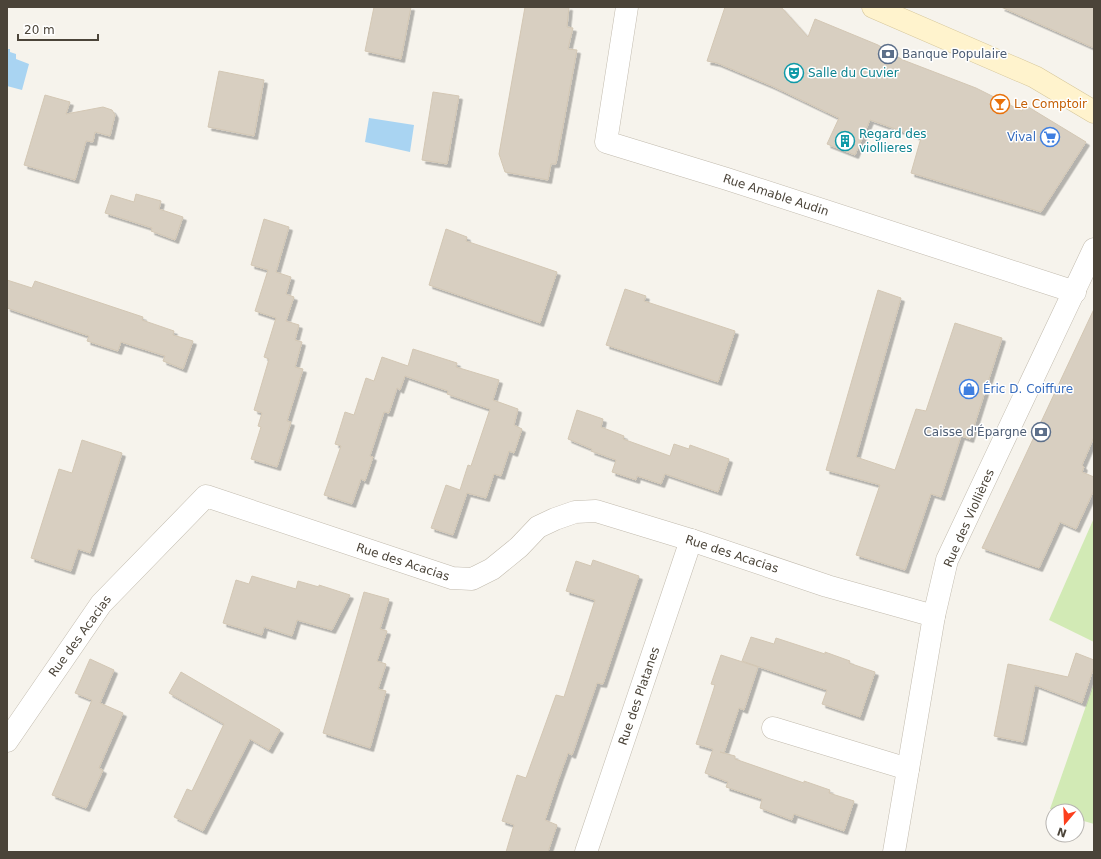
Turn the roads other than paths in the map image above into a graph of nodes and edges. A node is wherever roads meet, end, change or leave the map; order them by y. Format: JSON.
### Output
{"nodes":[{"id":1,"x":627,"y":7,"type":"edge"},
{"id":2,"x":873,"y":7,"type":"edge"},
{"id":3,"x":1094,"y":112,"type":"edge"},
{"id":4,"x":1094,"y":250,"type":"edge"},
{"id":5,"x":1075,"y":292,"type":"junction"},
{"id":6,"x":692,"y":540,"type":"junction"},
{"id":7,"x":934,"y":616,"type":"junction"},
{"id":8,"x":773,"y":728,"type":"dead end"},
{"id":9,"x":7,"y":740,"type":"edge"},
{"id":10,"x":908,"y":770,"type":"junction"},
{"id":11,"x":586,"y":852,"type":"edge"},
{"id":12,"x":894,"y":852,"type":"edge"}],
"edges":[{"from":1,"to":5,"type":"street","name":"Rue Amable Audin"},
{"from":2,"to":3,"type":"main road"},
{"from":4,"to":5,"type":"street","name":"Rue des Viollières"},
{"from":5,"to":7,"type":"street","name":"Rue des Viollières"},
{"from":6,"to":7,"type":"street","name":"Rue des Acacias"},
{"from":6,"to":9,"type":"street","name":"Rue des Acacias"},
{"from":6,"to":11,"type":"street","name":"Rue des Platanes"},
{"from":7,"to":10,"type":"street","name":"Rue des Viollières"},
{"from":8,"to":10,"type":"street"},
{"from":10,"to":12,"type":"street","name":"Rue des Viollières"}]}
